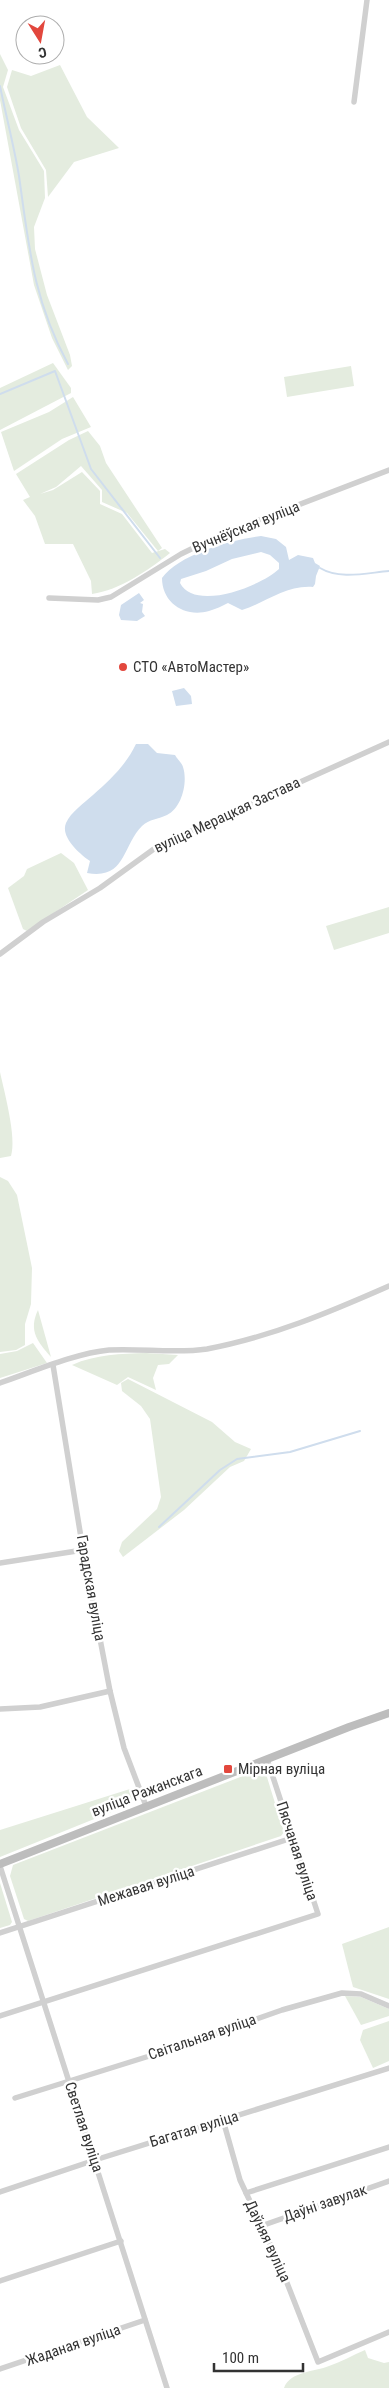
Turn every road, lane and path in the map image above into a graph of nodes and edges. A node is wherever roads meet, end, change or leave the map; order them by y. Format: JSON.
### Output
{"nodes":[{"id":1,"x":367,"y":0,"type":"edge"},
{"id":2,"x":354,"y":102,"type":"dead end"},
{"id":3,"x":389,"y":470,"type":"edge"},
{"id":4,"x":49,"y":598,"type":"dead end"},
{"id":5,"x":389,"y":742,"type":"edge"},
{"id":6,"x":0,"y":954,"type":"edge"},
{"id":7,"x":389,"y":1286,"type":"edge"},
{"id":8,"x":53,"y":1366,"type":"junction"},
{"id":9,"x":0,"y":1383,"type":"edge"},
{"id":10,"x":83,"y":1550,"type":"junction"},
{"id":11,"x":0,"y":1563,"type":"edge"},
{"id":12,"x":110,"y":1691,"type":"junction"},
{"id":13,"x":0,"y":1710,"type":"edge"},
{"id":14,"x":389,"y":1713,"type":"edge"},
{"id":15,"x":267,"y":1759,"type":"junction"},
{"id":16,"x":146,"y":1806,"type":"junction"},
{"id":17,"x":292,"y":1838,"type":"junction"},
{"id":18,"x":0,"y":1865,"type":"edge"},
{"id":19,"x":20,"y":1927,"type":"junction"},
{"id":20,"x":0,"y":1934,"type":"edge"},
{"id":21,"x":44,"y":2002,"type":"junction"},
{"id":22,"x":389,"y":2006,"type":"edge"},
{"id":23,"x":0,"y":2016,"type":"edge"},
{"id":24,"x":389,"y":2068,"type":"edge"},
{"id":25,"x":68,"y":2080,"type":"junction"},
{"id":26,"x":15,"y":2098,"type":"dead end"},
{"id":27,"x":222,"y":2120,"type":"junction"},
{"id":28,"x":389,"y":2147,"type":"edge"},
{"id":29,"x":95,"y":2160,"type":"junction"},
{"id":30,"x":389,"y":2181,"type":"edge"},
{"id":31,"x":0,"y":2192,"type":"edge"},
{"id":32,"x":246,"y":2193,"type":"junction"},
{"id":33,"x":261,"y":2226,"type":"junction"},
{"id":34,"x":121,"y":2241,"type":"junction"},
{"id":35,"x":0,"y":2281,"type":"edge"},
{"id":36,"x":145,"y":2320,"type":"junction"},
{"id":37,"x":389,"y":2332,"type":"edge"},
{"id":38,"x":0,"y":2370,"type":"edge"},
{"id":39,"x":167,"y":2388,"type":"edge"}],
"edges":[{"from":1,"to":2,"type":"street"},
{"from":3,"to":4,"type":"street","name":"Вучнёўская вуліца"},
{"from":5,"to":6,"type":"street","name":"вуліца Мерацкая Застава"},
{"from":7,"to":8,"type":"street"},
{"from":8,"to":9,"type":"street"},
{"from":8,"to":10,"type":"street","name":"Гарадская вуліца"},
{"from":10,"to":11,"type":"street"},
{"from":10,"to":12,"type":"street","name":"Гарадская вуліца"},
{"from":12,"to":13,"type":"street"},
{"from":12,"to":16,"type":"street","name":"Гарадская вуліца"},
{"from":14,"to":15,"type":"street","name":"вуліца Ражанскага"},
{"from":15,"to":16,"type":"street","name":"вуліца Ражанскага"},
{"from":15,"to":17,"type":"street","name":"Пясчаная вуліца"},
{"from":16,"to":18,"type":"street","name":"вуліца Ражанскага"},
{"from":17,"to":19,"type":"street","name":"Межавая вуліца"},
{"from":17,"to":21,"type":"street","name":"Пясчаная вуліца"},
{"from":18,"to":19,"type":"street","name":"Светлая вуліца"},
{"from":19,"to":20,"type":"street","name":"Межавая вуліца"},
{"from":19,"to":21,"type":"street","name":"Светлая вуліца"},
{"from":21,"to":23,"type":"street"},
{"from":21,"to":25,"type":"street","name":"Светлая вуліца"},
{"from":22,"to":25,"type":"street","name":"Світальная вуліца"},
{"from":24,"to":27,"type":"street","name":"Багатая вуліца"},
{"from":25,"to":26,"type":"street","name":"Світальная вуліца"},
{"from":25,"to":29,"type":"street","name":"Светлая вуліца"},
{"from":27,"to":29,"type":"street","name":"Багатая вуліца"},
{"from":27,"to":32,"type":"street","name":"Даўняя вуліца"},
{"from":28,"to":32,"type":"street"},
{"from":29,"to":31,"type":"street","name":"Багатая вуліца"},
{"from":29,"to":34,"type":"street","name":"Светлая вуліца"},
{"from":30,"to":33,"type":"street","name":"Даўні завулак"},
{"from":32,"to":33,"type":"street","name":"Даўняя вуліца"},
{"from":33,"to":37,"type":"street","name":"Даўняя вуліца"},
{"from":34,"to":35,"type":"street"},
{"from":34,"to":36,"type":"street","name":"Светлая вуліца"},
{"from":36,"to":38,"type":"street","name":"Жаданая вуліца"},
{"from":36,"to":39,"type":"street","name":"Светлая вуліца"}]}
